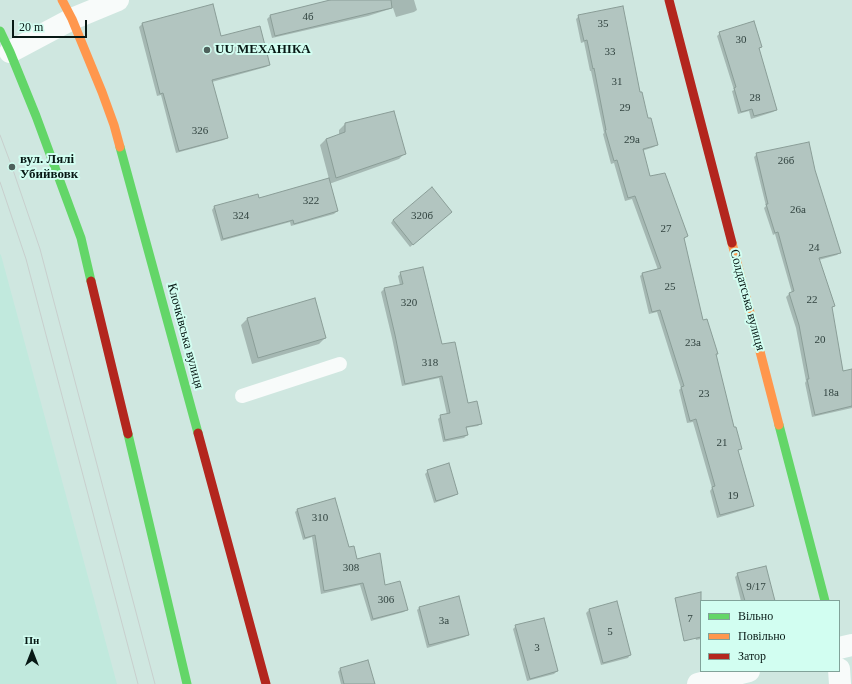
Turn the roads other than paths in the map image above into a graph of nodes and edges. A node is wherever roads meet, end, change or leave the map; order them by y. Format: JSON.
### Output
{"nodes":[{"id":1,"x":62,"y":0,"type":"edge"},
{"id":2,"x":118,"y":0,"type":"edge"},
{"id":3,"x":669,"y":0,"type":"edge"},
{"id":4,"x":72,"y":20,"type":"junction"},
{"id":5,"x":0,"y":31,"type":"edge"},
{"id":6,"x":5,"y":55,"type":"edge"},
{"id":7,"x":340,"y":364,"type":"dead end"},
{"id":8,"x":242,"y":396,"type":"dead end"},
{"id":9,"x":825,"y":600,"type":"edge"},
{"id":10,"x":852,"y":645,"type":"edge"},
{"id":11,"x":840,"y":648,"type":"edge"},
{"id":12,"x":746,"y":672,"type":"edge"},
{"id":13,"x":839,"y":672,"type":"edge"},
{"id":14,"x":187,"y":684,"type":"edge"},
{"id":15,"x":266,"y":684,"type":"edge"},
{"id":16,"x":698,"y":684,"type":"edge"},
{"id":17,"x":840,"y":684,"type":"edge"}],
"edges":[{"from":1,"to":4,"type":"main road","name":"Клочківська вулиця"},
{"from":2,"to":4,"type":"street"},
{"from":3,"to":9,"type":"main road","name":"Солдатська вулиця"},
{"from":4,"to":6,"type":"street"},
{"from":4,"to":15,"type":"main road","name":"Клочківська вулиця"},
{"from":5,"to":6,"type":"main road"},
{"from":6,"to":14,"type":"main road"},
{"from":7,"to":8,"type":"lane"},
{"from":10,"to":11,"type":"street"},
{"from":12,"to":16,"type":"street"},
{"from":13,"to":17,"type":"street"}]}
